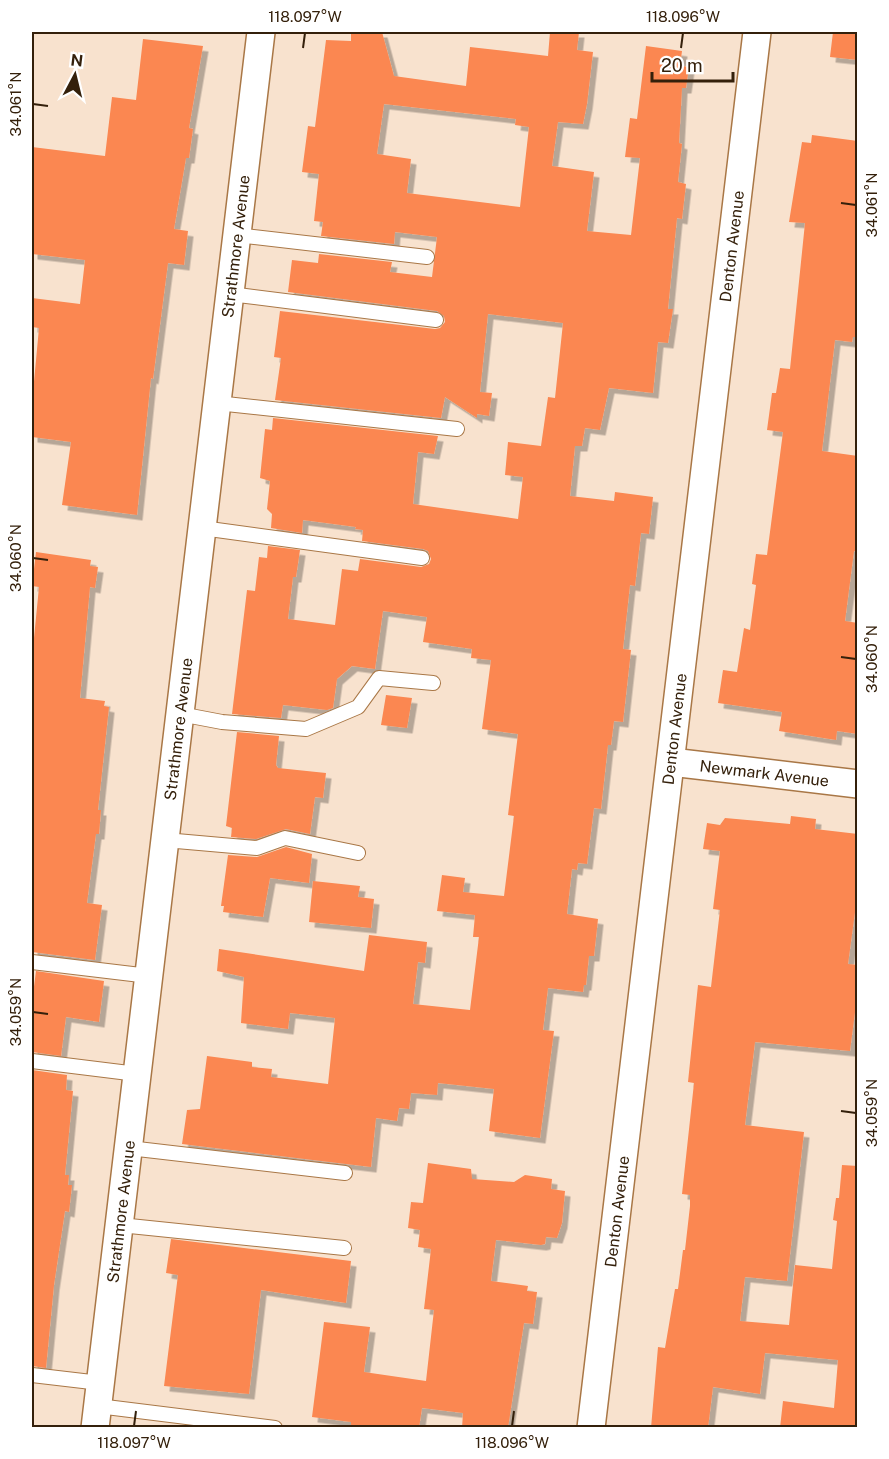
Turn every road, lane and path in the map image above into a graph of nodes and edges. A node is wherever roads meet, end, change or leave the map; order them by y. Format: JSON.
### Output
{"nodes":[{"id":1,"x":261,"y":32,"type":"edge"},
{"id":2,"x":757,"y":32,"type":"edge"},
{"id":3,"x":237,"y":235,"type":"junction"},
{"id":4,"x":427,"y":257,"type":"dead end"},
{"id":5,"x":230,"y":294,"type":"junction"},
{"id":6,"x":436,"y":320,"type":"dead end"},
{"id":7,"x":217,"y":403,"type":"junction"},
{"id":8,"x":457,"y":429,"type":"dead end"},
{"id":9,"x":202,"y":528,"type":"junction"},
{"id":10,"x":422,"y":558,"type":"dead end"},
{"id":11,"x":433,"y":683,"type":"dead end"},
{"id":12,"x":180,"y":714,"type":"junction"},
{"id":13,"x":671,"y":762,"type":"junction"},
{"id":14,"x":858,"y":783,"type":"edge"},
{"id":15,"x":165,"y":840,"type":"junction"},
{"id":16,"x":358,"y":853,"type":"dead end"},
{"id":17,"x":32,"y":962,"type":"edge"},
{"id":18,"x":149,"y":976,"type":"junction"},
{"id":19,"x":32,"y":1061,"type":"edge"},
{"id":20,"x":137,"y":1074,"type":"junction"},
{"id":21,"x":129,"y":1148,"type":"junction"},
{"id":22,"x":345,"y":1173,"type":"dead end"},
{"id":23,"x":120,"y":1225,"type":"junction"},
{"id":24,"x":344,"y":1248,"type":"dead end"},
{"id":25,"x":32,"y":1375,"type":"edge"},
{"id":26,"x":98,"y":1406,"type":"edge"},
{"id":27,"x":275,"y":1428,"type":"edge"},
{"id":28,"x":591,"y":1428,"type":"edge"}],
"edges":[{"from":1,"to":3,"type":"street","name":"Strathmore Avenue"},
{"from":2,"to":13,"type":"street","name":"Denton Avenue"},
{"from":3,"to":4,"type":"lane"},
{"from":3,"to":5,"type":"street","name":"Strathmore Avenue"},
{"from":5,"to":6,"type":"lane"},
{"from":5,"to":7,"type":"street","name":"Strathmore Avenue"},
{"from":7,"to":8,"type":"lane"},
{"from":7,"to":9,"type":"street","name":"Strathmore Avenue"},
{"from":9,"to":10,"type":"lane"},
{"from":9,"to":12,"type":"street","name":"Strathmore Avenue"},
{"from":11,"to":12,"type":"lane"},
{"from":12,"to":15,"type":"street","name":"Strathmore Avenue"},
{"from":13,"to":14,"type":"street","name":"Newmark Avenue"},
{"from":13,"to":28,"type":"street","name":"Denton Avenue"},
{"from":15,"to":16,"type":"lane"},
{"from":15,"to":18,"type":"street","name":"Strathmore Avenue"},
{"from":17,"to":18,"type":"lane"},
{"from":18,"to":20,"type":"street","name":"Strathmore Avenue"},
{"from":19,"to":20,"type":"lane"},
{"from":20,"to":21,"type":"street","name":"Strathmore Avenue"},
{"from":21,"to":22,"type":"lane"},
{"from":21,"to":23,"type":"street","name":"Strathmore Avenue"},
{"from":23,"to":24,"type":"lane"},
{"from":23,"to":26,"type":"street","name":"Strathmore Avenue"},
{"from":25,"to":26,"type":"lane"},
{"from":26,"to":27,"type":"lane"}]}
